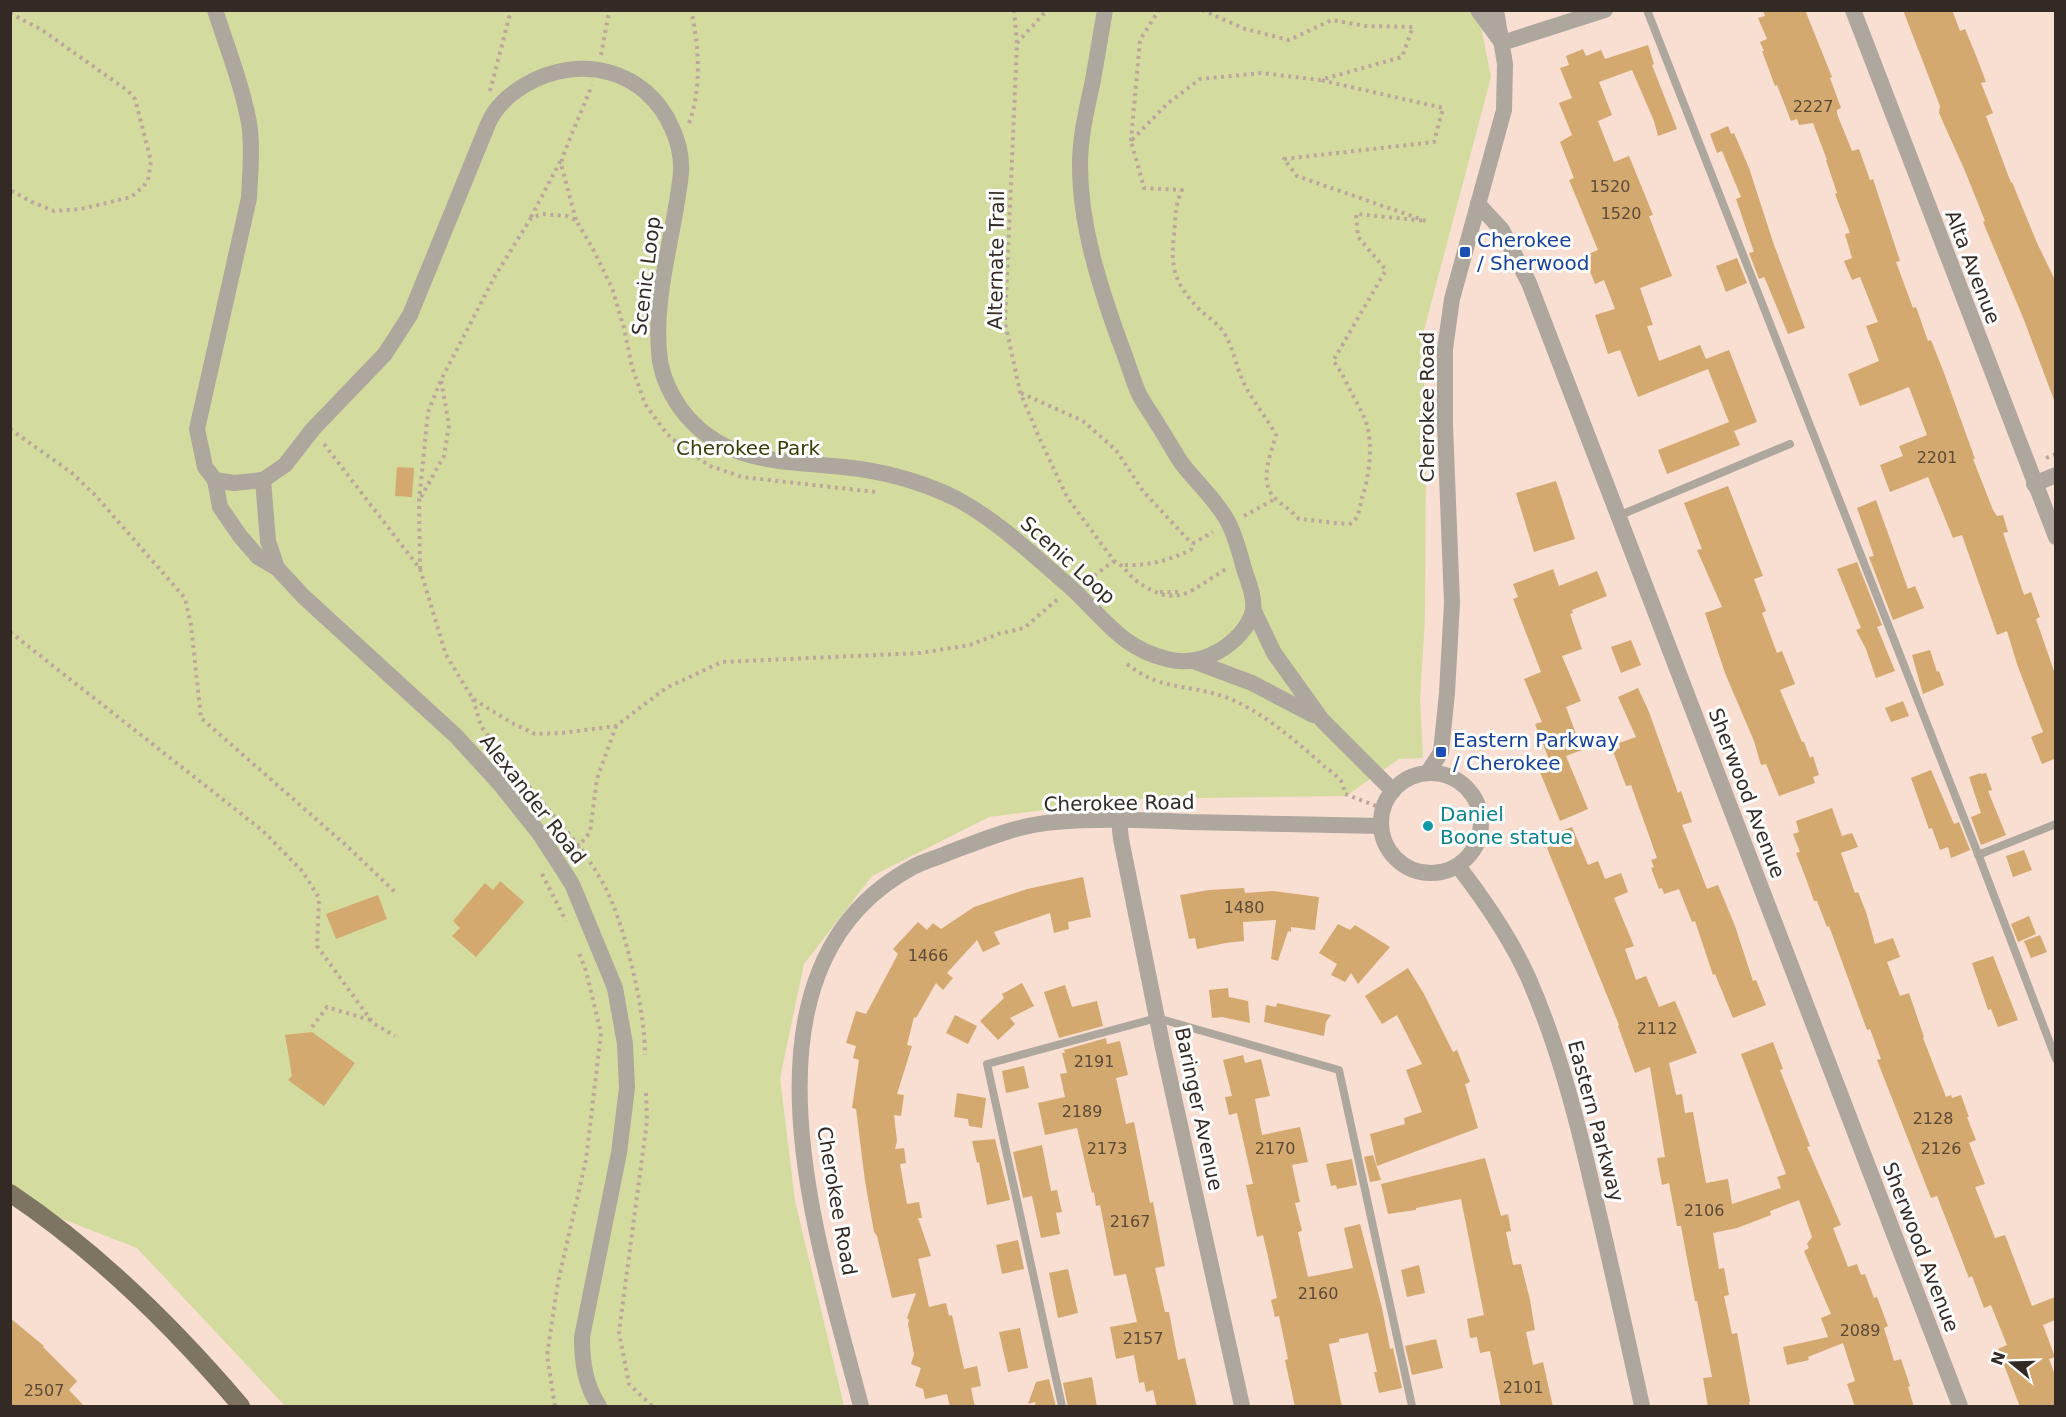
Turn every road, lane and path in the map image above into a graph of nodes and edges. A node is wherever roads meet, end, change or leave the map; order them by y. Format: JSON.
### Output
{"nodes":[{"id":1,"x":215,"y":10,"type":"edge"},
{"id":2,"x":511,"y":10,"type":"edge"},
{"id":3,"x":692,"y":10,"type":"edge"},
{"id":4,"x":1014,"y":10,"type":"edge"},
{"id":5,"x":1047,"y":10,"type":"edge"},
{"id":6,"x":1159,"y":10,"type":"edge"},
{"id":7,"x":1202,"y":10,"type":"edge"},
{"id":8,"x":1478,"y":10,"type":"edge"},
{"id":9,"x":1496,"y":10,"type":"edge"},
{"id":10,"x":1605,"y":10,"type":"edge"},
{"id":11,"x":1647,"y":10,"type":"edge"},
{"id":12,"x":1853,"y":10,"type":"edge"},
{"id":13,"x":609,"y":12,"type":"dead end"},
{"id":14,"x":1107,"y":12,"type":"edge"},
{"id":15,"x":10,"y":13,"type":"edge"},
{"id":16,"x":1502,"y":43,"type":"junction"},
{"id":17,"x":1017,"y":44,"type":"junction"},
{"id":18,"x":598,"y":70,"type":"junction"},
{"id":19,"x":1320,"y":80,"type":"junction"},
{"id":20,"x":495,"y":112,"type":"junction"},
{"id":21,"x":1131,"y":141,"type":"junction"},
{"id":22,"x":680,"y":149,"type":"junction"},
{"id":23,"x":562,"y":159,"type":"junction"},
{"id":24,"x":10,"y":190,"type":"edge"},
{"id":25,"x":1012,"y":197,"type":"junction"},
{"id":26,"x":1478,"y":204,"type":"junction"},
{"id":27,"x":531,"y":218,"type":"junction"},
{"id":28,"x":576,"y":220,"type":"junction"},
{"id":29,"x":1005,"y":322,"type":"junction"},
{"id":30,"x":441,"y":380,"type":"junction"},
{"id":31,"x":1020,"y":392,"type":"junction"},
{"id":32,"x":10,"y":429,"type":"edge"},
{"id":33,"x":313,"y":429,"type":"junction"},
{"id":34,"x":1790,"y":444,"type":"dead end"},
{"id":35,"x":2055,"y":454,"type":"edge"},
{"id":36,"x":2045,"y":458,"type":"dead end"},
{"id":37,"x":2055,"y":476,"type":"edge"},
{"id":38,"x":215,"y":480,"type":"junction"},
{"id":39,"x":263,"y":480,"type":"junction"},
{"id":40,"x":2034,"y":484,"type":"junction"},
{"id":41,"x":878,"y":492,"type":"dead end"},
{"id":42,"x":1275,"y":499,"type":"junction"},
{"id":43,"x":419,"y":501,"type":"junction"},
{"id":44,"x":1618,"y":516,"type":"junction"},
{"id":45,"x":1229,"y":524,"type":"junction"},
{"id":46,"x":2055,"y":537,"type":"edge"},
{"id":47,"x":1201,"y":538,"type":"dead end"},
{"id":48,"x":1192,"y":544,"type":"junction"},
{"id":49,"x":1103,"y":547,"type":"junction"},
{"id":50,"x":1114,"y":561,"type":"junction"},
{"id":51,"x":1233,"y":564,"type":"dead end"},
{"id":52,"x":1124,"y":565,"type":"junction"},
{"id":53,"x":277,"y":568,"type":"junction"},
{"id":54,"x":420,"y":569,"type":"junction"},
{"id":55,"x":1132,"y":577,"type":"junction"},
{"id":56,"x":1088,"y":580,"type":"dead end"},
{"id":57,"x":1066,"y":592,"type":"dead end"},
{"id":58,"x":1051,"y":594,"type":"dead end"},
{"id":59,"x":1057,"y":600,"type":"junction"},
{"id":60,"x":1063,"y":605,"type":"dead end"},
{"id":61,"x":1253,"y":609,"type":"junction"},
{"id":62,"x":10,"y":632,"type":"edge"},
{"id":63,"x":1122,"y":660,"type":"dead end"},
{"id":64,"x":1196,"y":662,"type":"junction"},
{"id":65,"x":473,"y":699,"type":"junction"},
{"id":66,"x":1322,"y":720,"type":"junction"},
{"id":67,"x":616,"y":726,"type":"junction"},
{"id":68,"x":1428,"y":772,"type":"junction"},
{"id":69,"x":1393,"y":790,"type":"junction"},
{"id":70,"x":1383,"y":809,"type":"junction"},
{"id":71,"x":1119,"y":820,"type":"junction"},
{"id":72,"x":2055,"y":824,"type":"edge"},
{"id":73,"x":1381,"y":826,"type":"junction"},
{"id":74,"x":1978,"y":855,"type":"junction"},
{"id":75,"x":1458,"y":866,"type":"junction"},
{"id":76,"x":542,"y":873,"type":"dead end"},
{"id":77,"x":396,"y":893,"type":"dead end"},
{"id":78,"x":567,"y":922,"type":"dead end"},
{"id":79,"x":579,"y":952,"type":"dead end"},
{"id":80,"x":1158,"y":1018,"type":"junction"},
{"id":81,"x":370,"y":1020,"type":"junction"},
{"id":82,"x":312,"y":1027,"type":"dead end"},
{"id":83,"x":395,"y":1036,"type":"dead end"},
{"id":84,"x":2055,"y":1059,"type":"edge"},
{"id":85,"x":10,"y":1193,"type":"edge"},
{"id":86,"x":241,"y":1407,"type":"edge"},
{"id":87,"x":555,"y":1407,"type":"edge"},
{"id":88,"x":598,"y":1407,"type":"edge"},
{"id":89,"x":861,"y":1407,"type":"edge"},
{"id":90,"x":1062,"y":1407,"type":"edge"},
{"id":91,"x":1242,"y":1407,"type":"edge"},
{"id":92,"x":1412,"y":1407,"type":"edge"},
{"id":93,"x":1642,"y":1407,"type":"edge"},
{"id":94,"x":1960,"y":1407,"type":"edge"}],
"edges":[{"from":1,"to":38,"type":"street"},
{"from":2,"to":20,"type":"path"},
{"from":3,"to":22,"type":"path"},
{"from":4,"to":17,"type":"path","name":"Alternate Trail"},
{"from":5,"to":17,"type":"path"},
{"from":6,"to":21,"type":"path"},
{"from":7,"to":19,"type":"path"},
{"from":8,"to":16,"type":"street"},
{"from":9,"to":16,"type":"street","name":"Cherokee Road"},
{"from":10,"to":16,"type":"street"},
{"from":11,"to":74,"type":"lane"},
{"from":12,"to":40,"type":"street","name":"Alta Avenue"},
{"from":13,"to":18,"type":"path"},
{"from":14,"to":45,"type":"street"},
{"from":15,"to":24,"type":"path"},
{"from":16,"to":26,"type":"street","name":"Cherokee Road"},
{"from":17,"to":25,"type":"path","name":"Alternate Trail"},
{"from":18,"to":20,"type":"street","name":"Scenic Loop"},
{"from":18,"to":22,"type":"street","name":"Scenic Loop"},
{"from":18,"to":23,"type":"path"},
{"from":19,"to":21,"type":"path"},
{"from":19,"to":42,"type":"path"},
{"from":20,"to":33,"type":"street","name":"Scenic Loop"},
{"from":21,"to":42,"type":"path"},
{"from":22,"to":64,"type":"street","name":"Scenic Loop"},
{"from":23,"to":27,"type":"path"},
{"from":23,"to":28,"type":"path"},
{"from":25,"to":29,"type":"path","name":"Alternate Trail"},
{"from":25,"to":29,"type":"path"},
{"from":26,"to":44,"type":"street","name":"Sherwood Avenue"},
{"from":26,"to":68,"type":"street","name":"Cherokee Road"},
{"from":27,"to":28,"type":"path"},
{"from":27,"to":30,"type":"path"},
{"from":28,"to":41,"type":"path"},
{"from":29,"to":31,"type":"path","name":"Alternate Trail"},
{"from":30,"to":43,"type":"path"},
{"from":30,"to":43,"type":"path"},
{"from":31,"to":48,"type":"path"},
{"from":31,"to":49,"type":"path","name":"Alternate Trail"},
{"from":32,"to":77,"type":"path"},
{"from":33,"to":39,"type":"street","name":"Scenic Loop"},
{"from":33,"to":54,"type":"path"},
{"from":34,"to":44,"type":"lane"},
{"from":35,"to":36,"type":"path"},
{"from":37,"to":40,"type":"street"},
{"from":38,"to":39,"type":"street"},
{"from":38,"to":53,"type":"street","name":"Alexander Road"},
{"from":39,"to":53,"type":"street","name":"Alexander Road"},
{"from":40,"to":46,"type":"street","name":"Alta Avenue"},
{"from":42,"to":45,"type":"path"},
{"from":43,"to":54,"type":"path"},
{"from":44,"to":94,"type":"street","name":"Sherwood Avenue"},
{"from":45,"to":61,"type":"street"},
{"from":47,"to":48,"type":"path"},
{"from":48,"to":52,"type":"path"},
{"from":49,"to":50,"type":"path"},
{"from":49,"to":55,"type":"path","name":"Alternate Trail"},
{"from":50,"to":52,"type":"path"},
{"from":50,"to":56,"type":"path"},
{"from":51,"to":55,"type":"path"},
{"from":52,"to":55,"type":"path"},
{"from":53,"to":88,"type":"street","name":"Alexander Road"},
{"from":54,"to":65,"type":"path"},
{"from":57,"to":59,"type":"path"},
{"from":58,"to":59,"type":"path"},
{"from":59,"to":60,"type":"path"},
{"from":59,"to":67,"type":"path"},
{"from":61,"to":64,"type":"street"},
{"from":61,"to":66,"type":"street"},
{"from":62,"to":81,"type":"path"},
{"from":63,"to":70,"type":"path"},
{"from":64,"to":66,"type":"street","name":"Scenic Loop"},
{"from":65,"to":67,"type":"path"},
{"from":65,"to":67,"type":"path"},
{"from":66,"to":69,"type":"street"},
{"from":68,"to":69,"type":"street"},
{"from":68,"to":75,"type":"street"},
{"from":69,"to":70,"type":"street"},
{"from":70,"to":73,"type":"street"},
{"from":71,"to":73,"type":"street","name":"Cherokee Road"},
{"from":71,"to":80,"type":"street","name":"Baringer Avenue"},
{"from":71,"to":89,"type":"street","name":"Cherokee Road"},
{"from":72,"to":74,"type":"lane"},
{"from":73,"to":75,"type":"street"},
{"from":74,"to":84,"type":"lane"},
{"from":75,"to":93,"type":"street","name":"Eastern Parkway"},
{"from":76,"to":78,"type":"path"},
{"from":79,"to":87,"type":"path"},
{"from":80,"to":90,"type":"lane"},
{"from":80,"to":91,"type":"street","name":"Baringer Avenue"},
{"from":80,"to":92,"type":"lane"},
{"from":81,"to":82,"type":"path"},
{"from":81,"to":83,"type":"path"},
{"from":85,"to":86,"type":"main road"}]}
